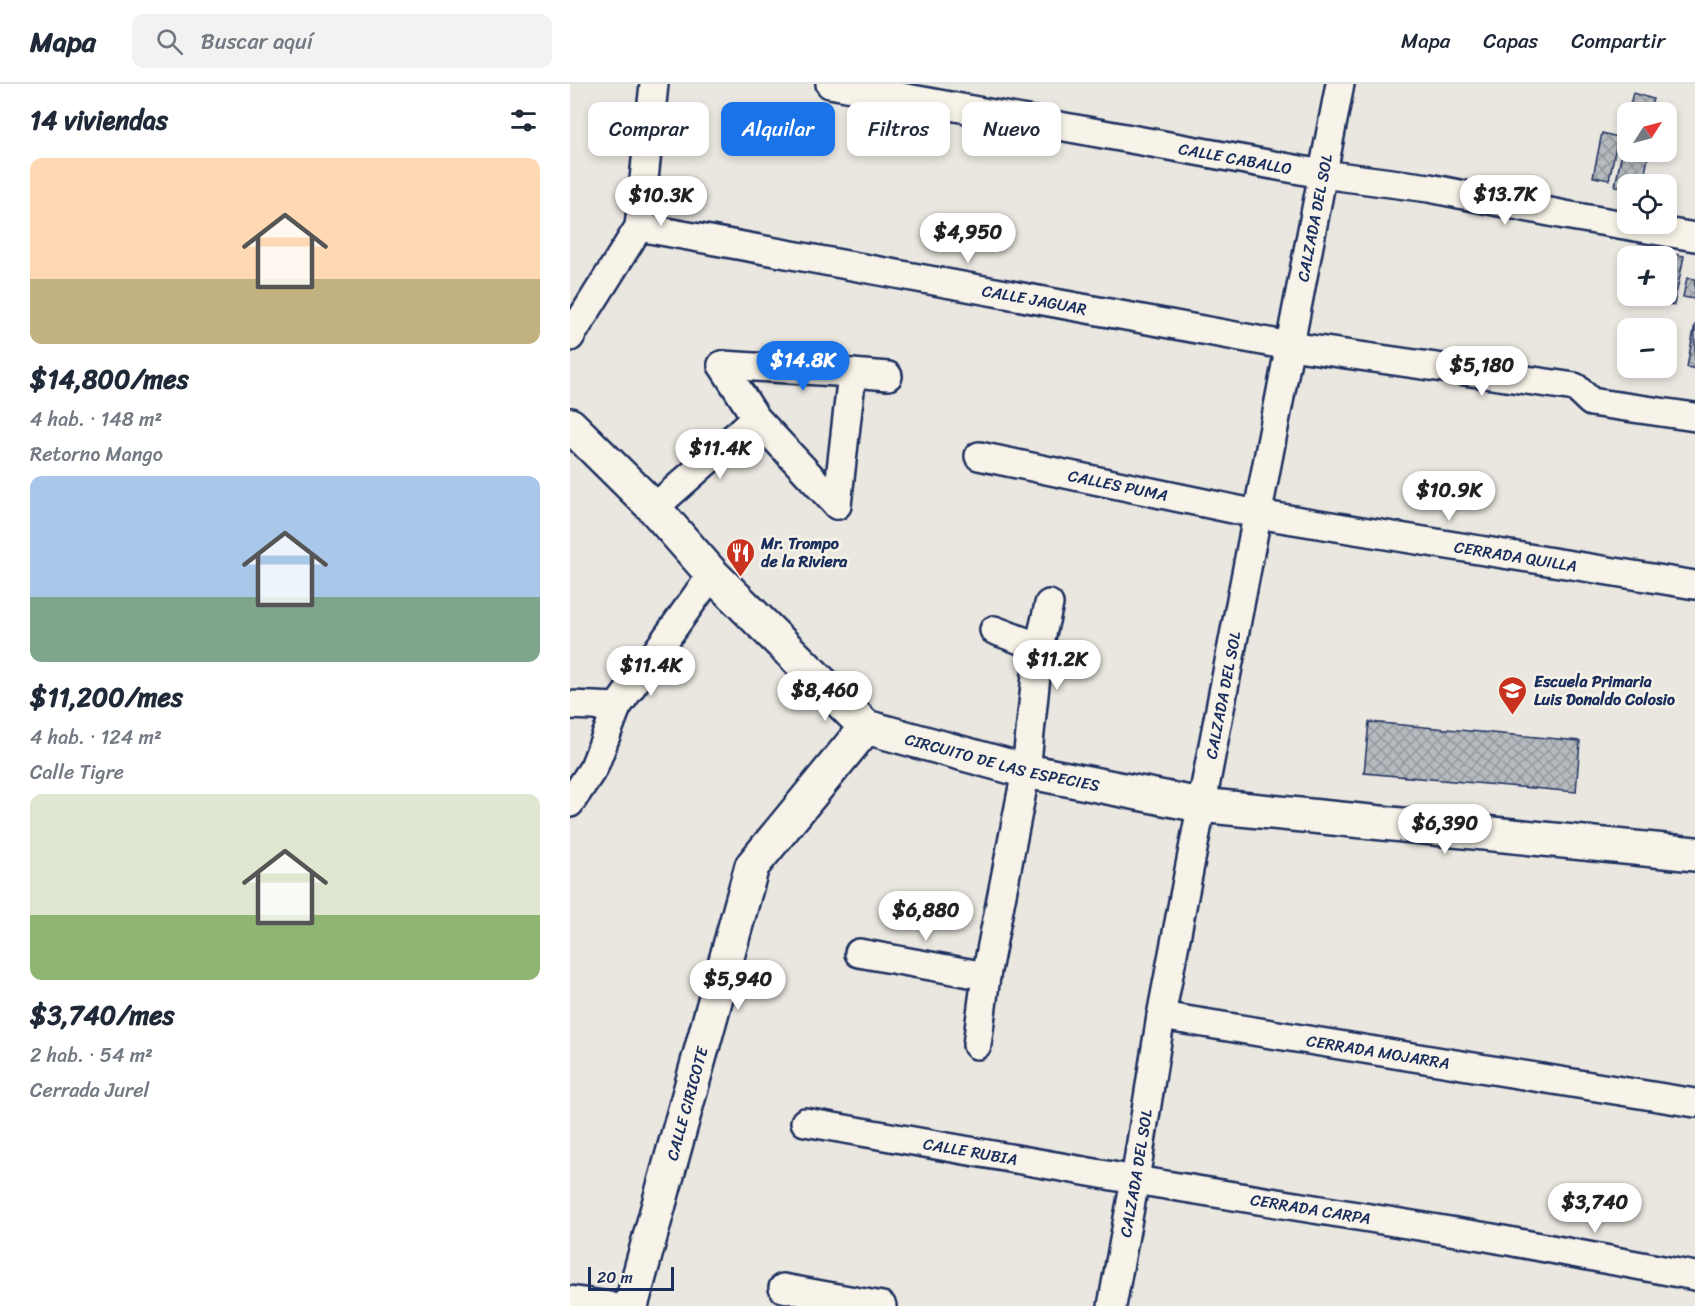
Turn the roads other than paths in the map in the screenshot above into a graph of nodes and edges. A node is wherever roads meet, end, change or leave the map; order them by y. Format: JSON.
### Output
{"nodes":[{"id":1,"x":654,"y":84,"type":"edge"},
{"id":2,"x":831,"y":84,"type":"edge"},
{"id":3,"x":1340,"y":84,"type":"edge"},
{"id":4,"x":1322,"y":174,"type":"junction"},
{"id":5,"x":639,"y":226,"type":"junction"},
{"id":6,"x":1695,"y":237,"type":"edge"},
{"id":7,"x":570,"y":337,"type":"edge"},
{"id":8,"x":1290,"y":346,"type":"junction"},
{"id":9,"x":852,"y":373,"type":"junction"},
{"id":10,"x":888,"y":376,"type":"dead end"},
{"id":11,"x":1685,"y":415,"type":"edge"},
{"id":12,"x":756,"y":418,"type":"junction"},
{"id":13,"x":570,"y":425,"type":"edge"},
{"id":14,"x":979,"y":456,"type":"dead end"},
{"id":15,"x":654,"y":508,"type":"junction"},
{"id":16,"x":1257,"y":514,"type":"junction"},
{"id":17,"x":712,"y":574,"type":"junction"},
{"id":18,"x":1695,"y":585,"type":"edge"},
{"id":19,"x":1049,"y":604,"type":"dead end"},
{"id":20,"x":994,"y":630,"type":"dead end"},
{"id":21,"x":1039,"y":647,"type":"junction"},
{"id":22,"x":570,"y":705,"type":"edge"},
{"id":23,"x":616,"y":707,"type":"junction"},
{"id":24,"x":866,"y":727,"type":"junction"},
{"id":25,"x":1026,"y":771,"type":"junction"},
{"id":26,"x":570,"y":803,"type":"edge"},
{"id":27,"x":1200,"y":806,"type":"junction"},
{"id":28,"x":1695,"y":854,"type":"edge"},
{"id":29,"x":859,"y":953,"type":"dead end"},
{"id":30,"x":986,"y":976,"type":"junction"},
{"id":31,"x":1161,"y":1016,"type":"junction"},
{"id":32,"x":977,"y":1045,"type":"dead end"},
{"id":33,"x":1695,"y":1103,"type":"edge"},
{"id":34,"x":805,"y":1122,"type":"dead end"},
{"id":35,"x":1135,"y":1180,"type":"junction"},
{"id":36,"x":1695,"y":1276,"type":"edge"},
{"id":37,"x":783,"y":1288,"type":"dead end"},
{"id":38,"x":570,"y":1300,"type":"edge"},
{"id":39,"x":610,"y":1306,"type":"edge"},
{"id":40,"x":631,"y":1306,"type":"edge"},
{"id":41,"x":882,"y":1306,"type":"edge"},
{"id":42,"x":1112,"y":1306,"type":"edge"}],
"edges":[{"from":1,"to":5,"type":"street"},
{"from":2,"to":4,"type":"street","name":"CALLE CABALLO"},
{"from":3,"to":4,"type":"street","name":"CALZADA DEL SOL"},
{"from":4,"to":6,"type":"street","name":"CALLE CABALLO"},
{"from":4,"to":8,"type":"street","name":"CALZADA DEL SOL"},
{"from":5,"to":7,"type":"street"},
{"from":5,"to":8,"type":"street","name":"CALLE JAGUAR"},
{"from":8,"to":11,"type":"street","name":"CALLE JAGUAR"},
{"from":8,"to":16,"type":"street","name":"CALZADA DEL SOL"},
{"from":9,"to":10,"type":"street"},
{"from":9,"to":12,"type":"street"},
{"from":9,"to":12,"type":"street"},
{"from":12,"to":15,"type":"street"},
{"from":13,"to":15,"type":"street","name":"CIRCUITO DE LAS ESPECIES"},
{"from":14,"to":16,"type":"street","name":"CALLES PUMA"},
{"from":15,"to":17,"type":"street","name":"CIRCUITO DE LAS ESPECIES"},
{"from":16,"to":18,"type":"street","name":"CERRADA QUILLA"},
{"from":16,"to":27,"type":"street","name":"CALZADA DEL SOL"},
{"from":17,"to":23,"type":"street"},
{"from":17,"to":24,"type":"street","name":"CIRCUITO DE LAS ESPECIES"},
{"from":19,"to":21,"type":"street"},
{"from":20,"to":21,"type":"street"},
{"from":21,"to":25,"type":"street"},
{"from":22,"to":23,"type":"street"},
{"from":23,"to":26,"type":"street"},
{"from":24,"to":25,"type":"street","name":"CIRCUITO DE LAS ESPECIES"},
{"from":24,"to":40,"type":"street","name":"CALLE CIRICOTE"},
{"from":25,"to":27,"type":"street","name":"CIRCUITO DE LAS ESPECIES"},
{"from":25,"to":30,"type":"street"},
{"from":27,"to":28,"type":"street","name":"CIRCUITO DE LAS ESPECIES"},
{"from":27,"to":31,"type":"street","name":"CALZADA DEL SOL"},
{"from":29,"to":30,"type":"street"},
{"from":30,"to":32,"type":"street"},
{"from":31,"to":33,"type":"street","name":"CERRADA MOJARRA"},
{"from":31,"to":35,"type":"street","name":"CALZADA DEL SOL"},
{"from":34,"to":35,"type":"street","name":"CALLE RUBIA"},
{"from":35,"to":36,"type":"street","name":"CERRADA CARPA"},
{"from":35,"to":42,"type":"street","name":"CALZADA DEL SOL"},
{"from":37,"to":41,"type":"street"},
{"from":38,"to":39,"type":"street"}]}
